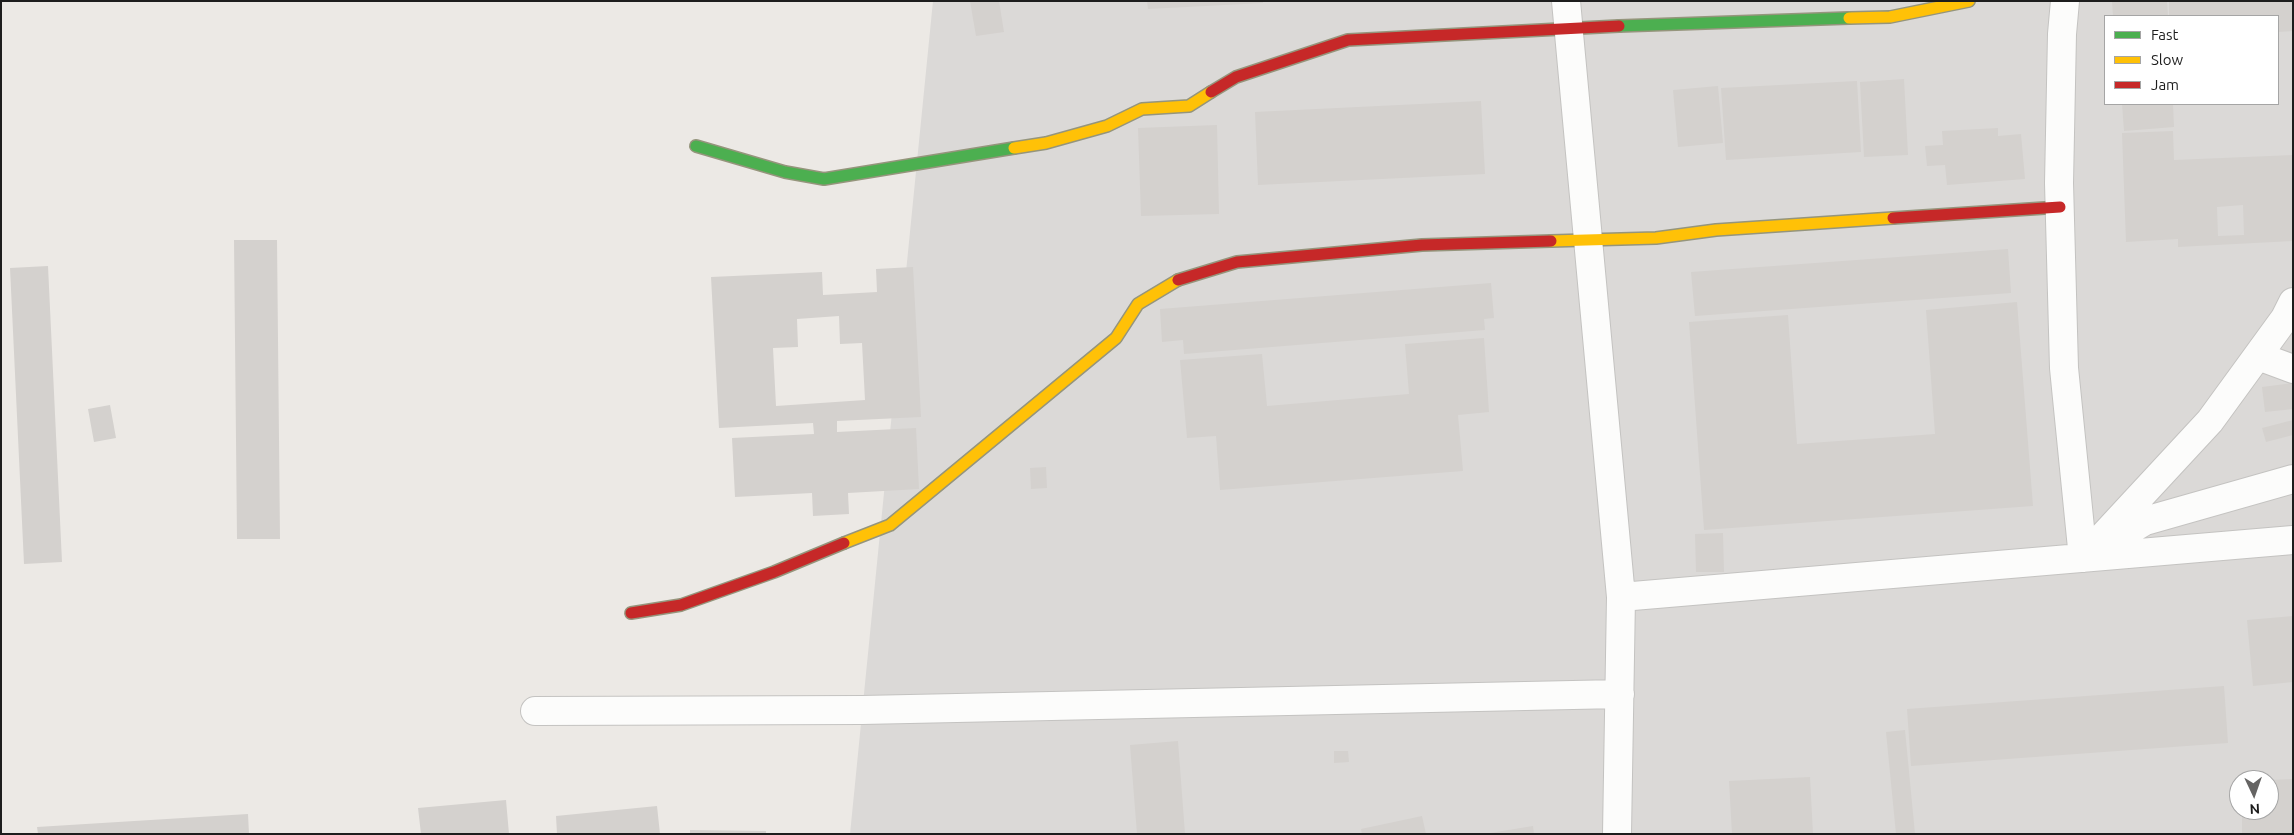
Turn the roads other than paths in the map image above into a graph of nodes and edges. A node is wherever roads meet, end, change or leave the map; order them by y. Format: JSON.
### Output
{"nodes":[{"id":1,"x":1566,"y":1,"type":"edge"},
{"id":2,"x":1969,"y":1,"type":"edge"},
{"id":3,"x":2066,"y":1,"type":"edge"},
{"id":4,"x":1568,"y":28,"type":"junction"},
{"id":5,"x":696,"y":146,"type":"dead end"},
{"id":6,"x":2060,"y":207,"type":"junction"},
{"id":7,"x":1588,"y":239,"type":"junction"},
{"id":8,"x":2293,"y":302,"type":"edge"},
{"id":9,"x":2258,"y":356,"type":"junction"},
{"id":10,"x":2293,"y":370,"type":"edge"},
{"id":11,"x":2293,"y":479,"type":"edge"},
{"id":12,"x":2293,"y":540,"type":"edge"},
{"id":13,"x":2083,"y":558,"type":"junction"},
{"id":14,"x":1621,"y":597,"type":"junction"},
{"id":15,"x":631,"y":613,"type":"dead end"},
{"id":16,"x":1620,"y":694,"type":"junction"},
{"id":17,"x":535,"y":711,"type":"dead end"},
{"id":18,"x":1617,"y":834,"type":"edge"}],
"edges":[{"from":1,"to":4,"type":"street"},
{"from":2,"to":4,"type":"street"},
{"from":3,"to":6,"type":"street"},
{"from":4,"to":5,"type":"street"},
{"from":4,"to":7,"type":"street"},
{"from":6,"to":7,"type":"street"},
{"from":6,"to":13,"type":"street"},
{"from":7,"to":14,"type":"street"},
{"from":7,"to":15,"type":"street"},
{"from":8,"to":9,"type":"street"},
{"from":9,"to":10,"type":"street"},
{"from":9,"to":13,"type":"street"},
{"from":11,"to":13,"type":"street"},
{"from":12,"to":13,"type":"street"},
{"from":13,"to":14,"type":"street"},
{"from":14,"to":16,"type":"street"},
{"from":16,"to":17,"type":"street"},
{"from":16,"to":18,"type":"street"}]}
